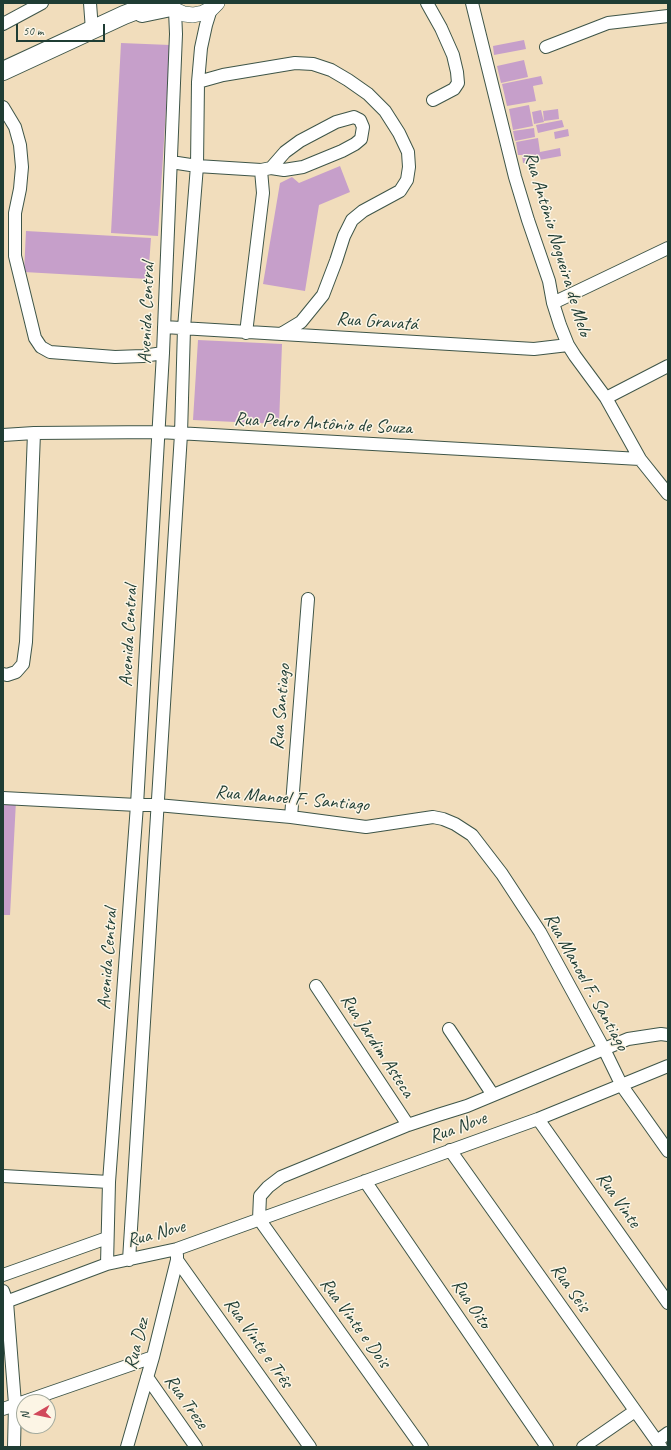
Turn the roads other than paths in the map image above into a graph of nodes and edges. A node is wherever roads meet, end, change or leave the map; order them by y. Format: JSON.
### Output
{"nodes":[{"id":1,"x":42,"y":3,"type":"edge"},
{"id":2,"x":90,"y":3,"type":"edge"},
{"id":3,"x":426,"y":3,"type":"edge"},
{"id":4,"x":472,"y":3,"type":"edge"},
{"id":5,"x":167,"y":6,"type":"edge"},
{"id":6,"x":214,"y":6,"type":"edge"},
{"id":7,"x":130,"y":9,"type":"edge"},
{"id":8,"x":668,"y":16,"type":"edge"},
{"id":9,"x":3,"y":24,"type":"edge"},
{"id":10,"x":92,"y":30,"type":"junction"},
{"id":11,"x":546,"y":47,"type":"dead end"},
{"id":12,"x":3,"y":71,"type":"edge"},
{"id":13,"x":198,"y":82,"type":"junction"},
{"id":14,"x":433,"y":100,"type":"dead end"},
{"id":15,"x":3,"y":106,"type":"edge"},
{"id":16,"x":171,"y":162,"type":"junction"},
{"id":17,"x":197,"y":166,"type":"junction"},
{"id":18,"x":266,"y":169,"type":"junction"},
{"id":19,"x":668,"y":248,"type":"edge"},
{"id":20,"x":553,"y":303,"type":"junction"},
{"id":21,"x":164,"y":327,"type":"junction"},
{"id":22,"x":184,"y":328,"type":"junction"},
{"id":23,"x":246,"y":333,"type":"junction"},
{"id":24,"x":281,"y":334,"type":"junction"},
{"id":25,"x":568,"y":344,"type":"junction"},
{"id":26,"x":164,"y":353,"type":"junction"},
{"id":27,"x":668,"y":366,"type":"edge"},
{"id":28,"x":606,"y":398,"type":"junction"},
{"id":29,"x":159,"y":432,"type":"junction"},
{"id":30,"x":34,"y":433,"type":"junction"},
{"id":31,"x":181,"y":434,"type":"junction"},
{"id":32,"x":3,"y":435,"type":"edge"},
{"id":33,"x":640,"y":459,"type":"junction"},
{"id":34,"x":668,"y":494,"type":"edge"},
{"id":35,"x":308,"y":599,"type":"dead end"},
{"id":36,"x":3,"y":674,"type":"edge"},
{"id":37,"x":3,"y":798,"type":"edge"},
{"id":38,"x":137,"y":805,"type":"junction"},
{"id":39,"x":157,"y":805,"type":"junction"},
{"id":40,"x":291,"y":817,"type":"junction"},
{"id":41,"x":316,"y":986,"type":"dead end"},
{"id":42,"x":449,"y":1029,"type":"dead end"},
{"id":43,"x":668,"y":1035,"type":"edge"},
{"id":44,"x":604,"y":1049,"type":"junction"},
{"id":45,"x":668,"y":1066,"type":"edge"},
{"id":46,"x":622,"y":1086,"type":"junction"},
{"id":47,"x":493,"y":1096,"type":"junction"},
{"id":48,"x":538,"y":1119,"type":"junction"},
{"id":49,"x":408,"y":1125,"type":"junction"},
{"id":50,"x":450,"y":1150,"type":"junction"},
{"id":51,"x":668,"y":1151,"type":"edge"},
{"id":52,"x":3,"y":1176,"type":"edge"},
{"id":53,"x":365,"y":1181,"type":"junction"},
{"id":54,"x":109,"y":1182,"type":"junction"},
{"id":55,"x":259,"y":1219,"type":"junction"},
{"id":56,"x":107,"y":1238,"type":"junction"},
{"id":57,"x":177,"y":1254,"type":"junction"},
{"id":58,"x":129,"y":1260,"type":"junction"},
{"id":59,"x":107,"y":1264,"type":"junction"},
{"id":60,"x":3,"y":1275,"type":"edge"},
{"id":61,"x":4,"y":1298,"type":"edge"},
{"id":62,"x":668,"y":1303,"type":"edge"},
{"id":63,"x":153,"y":1357,"type":"junction"},
{"id":64,"x":148,"y":1377,"type":"junction"},
{"id":65,"x":15,"y":1404,"type":"junction"},
{"id":66,"x":3,"y":1409,"type":"edge"},
{"id":67,"x":635,"y":1411,"type":"junction"},
{"id":68,"x":668,"y":1433,"type":"edge"},
{"id":69,"x":659,"y":1444,"type":"edge"},
{"id":70,"x":14,"y":1447,"type":"edge"},
{"id":71,"x":128,"y":1447,"type":"edge"},
{"id":72,"x":196,"y":1447,"type":"edge"},
{"id":73,"x":310,"y":1447,"type":"edge"},
{"id":74,"x":422,"y":1447,"type":"edge"},
{"id":75,"x":547,"y":1447,"type":"edge"},
{"id":76,"x":583,"y":1447,"type":"edge"}],
"edges":[{"from":1,"to":9,"type":"street"},
{"from":2,"to":10,"type":"street"},
{"from":3,"to":14,"type":"street"},
{"from":4,"to":20,"type":"street","name":"Rua Antônio Nogueira de Melo"},
{"from":5,"to":6,"type":"main road"},
{"from":5,"to":7,"type":"highway"},
{"from":5,"to":16,"type":"street","name":"Avenida Central"},
{"from":6,"to":13,"type":"street","name":"Avenida Central"},
{"from":7,"to":10,"type":"highway"},
{"from":8,"to":11,"type":"street"},
{"from":10,"to":12,"type":"highway"},
{"from":13,"to":17,"type":"street","name":"Avenida Central"},
{"from":13,"to":24,"type":"street"},
{"from":15,"to":26,"type":"street"},
{"from":16,"to":17,"type":"street"},
{"from":16,"to":21,"type":"street","name":"Avenida Central"},
{"from":17,"to":18,"type":"street"},
{"from":17,"to":22,"type":"street","name":"Avenida Central"},
{"from":18,"to":18,"type":"street"},
{"from":18,"to":23,"type":"street"},
{"from":19,"to":20,"type":"street"},
{"from":20,"to":25,"type":"street","name":"Rua Antônio Nogueira de Melo"},
{"from":21,"to":22,"type":"street","name":"Rua Gravatá"},
{"from":21,"to":26,"type":"street","name":"Avenida Central"},
{"from":22,"to":23,"type":"street","name":"Rua Gravatá"},
{"from":22,"to":31,"type":"street","name":"Avenida Central"},
{"from":23,"to":24,"type":"street","name":"Rua Gravatá"},
{"from":24,"to":25,"type":"street","name":"Rua Gravatá"},
{"from":25,"to":28,"type":"street","name":"Rua Antônio Nogueira de Melo"},
{"from":26,"to":29,"type":"street","name":"Avenida Central"},
{"from":27,"to":28,"type":"street"},
{"from":28,"to":33,"type":"street","name":"Rua Antônio Nogueira de Melo"},
{"from":29,"to":30,"type":"street","name":"Rua Pedro Antônio de Souza"},
{"from":29,"to":31,"type":"street","name":"Rua Pedro Antônio de Souza"},
{"from":29,"to":38,"type":"street","name":"Avenida Central"},
{"from":30,"to":32,"type":"street","name":"Rua Pedro Antônio de Souza"},
{"from":30,"to":36,"type":"street"},
{"from":31,"to":33,"type":"street","name":"Rua Pedro Antônio de Souza"},
{"from":31,"to":39,"type":"street","name":"Avenida Central"},
{"from":33,"to":34,"type":"street","name":"Rua Antônio Nogueira de Melo"},
{"from":35,"to":40,"type":"street","name":"Rua Santiago"},
{"from":37,"to":38,"type":"street","name":"Rua Manoel F. Santiago"},
{"from":38,"to":39,"type":"street","name":"Rua Manoel F. Santiago"},
{"from":38,"to":54,"type":"street","name":"Avenida Central"},
{"from":39,"to":40,"type":"street","name":"Rua Manoel F. Santiago"},
{"from":39,"to":58,"type":"street","name":"Avenida Central"},
{"from":40,"to":44,"type":"street","name":"Rua Manoel F. Santiago"},
{"from":41,"to":49,"type":"street","name":"Rua Jardim Asteca"},
{"from":42,"to":47,"type":"street"},
{"from":43,"to":44,"type":"street","name":"Rua Nove"},
{"from":44,"to":46,"type":"street","name":"Rua Manoel F. Santiago"},
{"from":44,"to":47,"type":"street","name":"Rua Nove"},
{"from":45,"to":46,"type":"street","name":"Rua Nove"},
{"from":46,"to":48,"type":"street","name":"Rua Nove"},
{"from":46,"to":51,"type":"street","name":"Rua Manoel F. Santiago"},
{"from":47,"to":49,"type":"street","name":"Rua Nove"},
{"from":48,"to":50,"type":"street","name":"Rua Nove"},
{"from":48,"to":62,"type":"street","name":"Rua Vinte"},
{"from":49,"to":55,"type":"street","name":"Rua Nove"},
{"from":50,"to":53,"type":"street","name":"Rua Nove"},
{"from":50,"to":67,"type":"street","name":"Rua Seis"},
{"from":52,"to":54,"type":"street"},
{"from":53,"to":55,"type":"street","name":"Rua Nove"},
{"from":53,"to":75,"type":"street","name":"Rua Oito"},
{"from":54,"to":56,"type":"street","name":"Avenida Central"},
{"from":55,"to":57,"type":"street","name":"Rua Nove"},
{"from":55,"to":74,"type":"street","name":"Rua Vinte e Dois"},
{"from":56,"to":59,"type":"street","name":"Avenida Central"},
{"from":56,"to":60,"type":"street"},
{"from":57,"to":58,"type":"street","name":"Rua Nove"},
{"from":57,"to":63,"type":"street","name":"Rua Dez"},
{"from":57,"to":73,"type":"street","name":"Rua Vinte e Três"},
{"from":58,"to":59,"type":"street","name":"Rua Nove"},
{"from":59,"to":61,"type":"street","name":"Rua Nove"},
{"from":61,"to":65,"type":"street"},
{"from":63,"to":64,"type":"street","name":"Rua Dez"},
{"from":63,"to":65,"type":"street"},
{"from":64,"to":71,"type":"street","name":"Rua Dez"},
{"from":64,"to":72,"type":"street","name":"Rua Treze"},
{"from":65,"to":66,"type":"street"},
{"from":65,"to":70,"type":"street"},
{"from":67,"to":69,"type":"street","name":"Rua Seis"},
{"from":67,"to":76,"type":"street"},
{"from":68,"to":69,"type":"street"}]}
